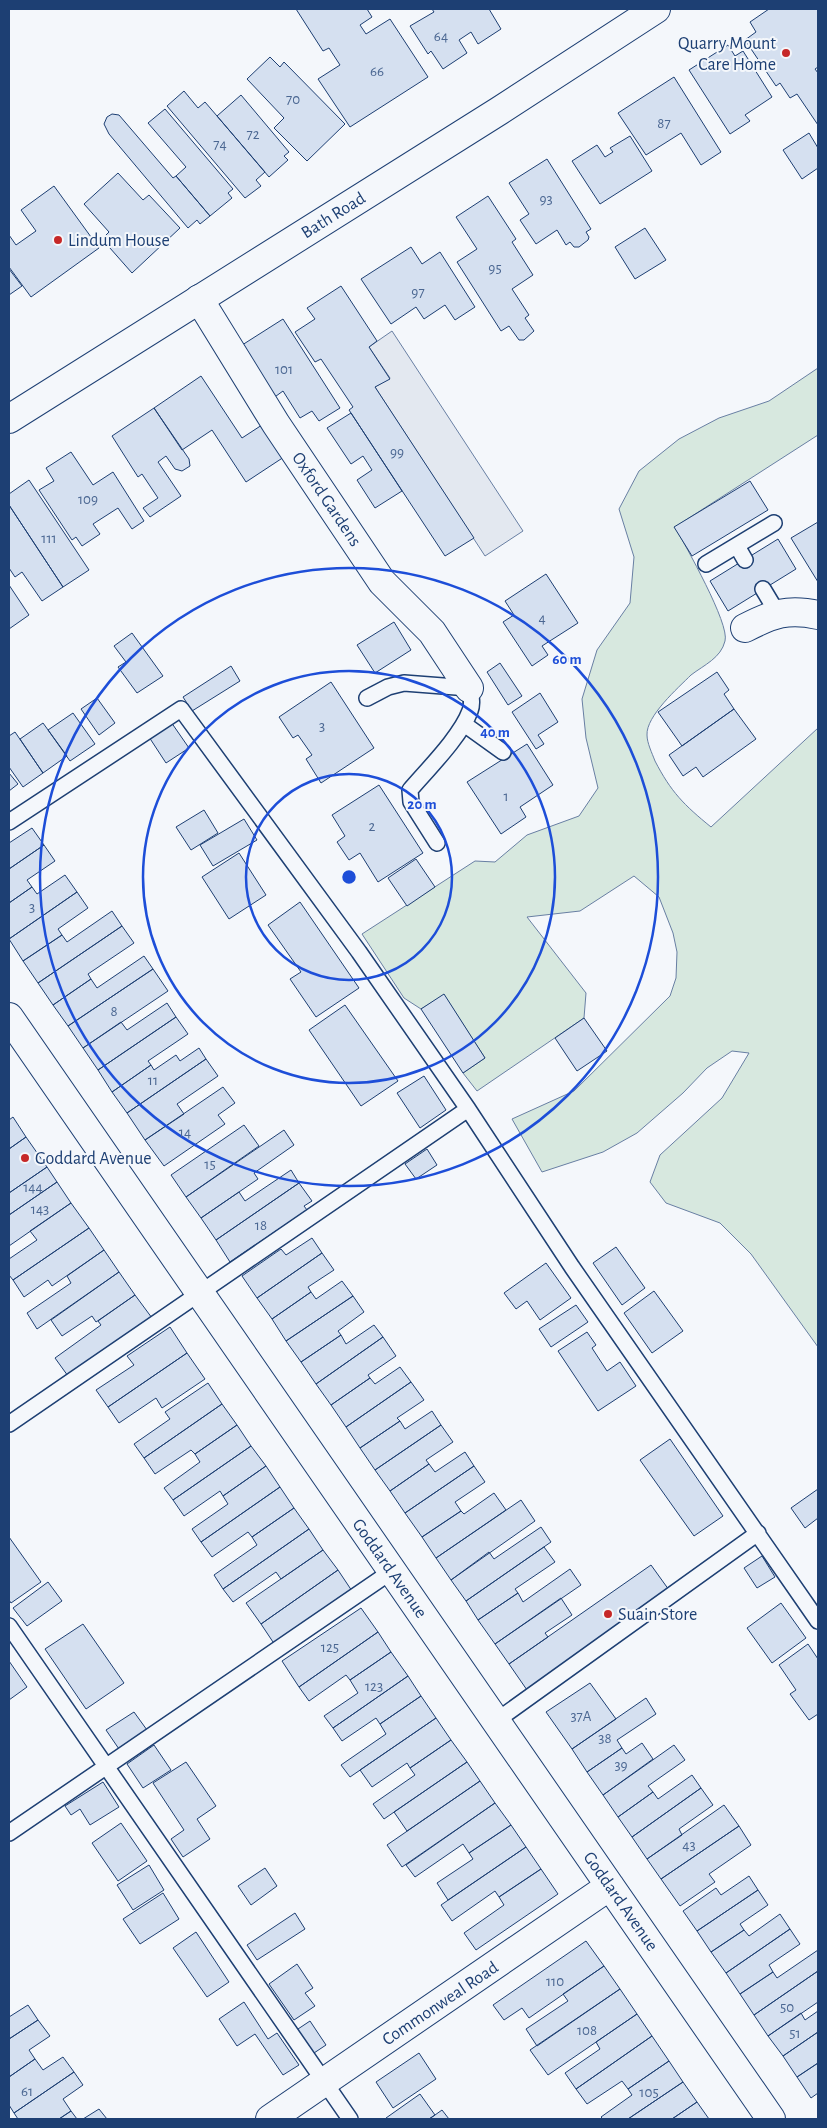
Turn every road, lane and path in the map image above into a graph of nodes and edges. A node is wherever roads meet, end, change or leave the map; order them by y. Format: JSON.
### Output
{"nodes":[{"id":1,"x":656,"y":9,"type":"edge"},
{"id":2,"x":199,"y":299,"type":"junction"},
{"id":3,"x":9,"y":419,"type":"edge"},
{"id":4,"x":774,"y":523,"type":"dead end"},
{"id":5,"x":737,"y":546,"type":"junction"},
{"id":6,"x":745,"y":560,"type":"dead end"},
{"id":7,"x":706,"y":564,"type":"dead end"},
{"id":8,"x":763,"y":589,"type":"dead end"},
{"id":9,"x":778,"y":614,"type":"junction"},
{"id":10,"x":818,"y":615,"type":"edge"},
{"id":11,"x":745,"y":628,"type":"dead end"},
{"id":12,"x":469,"y":688,"type":"junction"},
{"id":13,"x":367,"y":698,"type":"dead end"},
{"id":14,"x":464,"y":724,"type":"junction"},
{"id":15,"x":503,"y":752,"type":"dead end"},
{"id":16,"x":9,"y":822,"type":"edge"},
{"id":17,"x":437,"y":843,"type":"dead end"},
{"id":18,"x":9,"y":1017,"type":"edge"},
{"id":19,"x":468,"y":1109,"type":"junction"},
{"id":20,"x":200,"y":1294,"type":"junction"},
{"id":21,"x":9,"y":1424,"type":"edge"},
{"id":22,"x":758,"y":1533,"type":"junction"},
{"id":23,"x":392,"y":1571,"type":"junction"},
{"id":24,"x":818,"y":1620,"type":"edge"},
{"id":25,"x":9,"y":1626,"type":"edge"},
{"id":26,"x":496,"y":1721,"type":"junction"},
{"id":27,"x":106,"y":1768,"type":"junction"},
{"id":28,"x":9,"y":1833,"type":"edge"},
{"id":29,"x":610,"y":1886,"type":"junction"},
{"id":30,"x":324,"y":2082,"type":"junction"},
{"id":31,"x":270,"y":2119,"type":"edge"},
{"id":32,"x":350,"y":2119,"type":"edge"},
{"id":33,"x":772,"y":2119,"type":"edge"}],
"edges":[{"from":1,"to":2,"type":"street","name":"Bath Road"},
{"from":2,"to":3,"type":"street","name":"Bath Road"},
{"from":2,"to":12,"type":"street","name":"Oxford Gardens"},
{"from":4,"to":5,"type":"lane"},
{"from":5,"to":6,"type":"lane"},
{"from":5,"to":7,"type":"lane"},
{"from":8,"to":9,"type":"lane"},
{"from":9,"to":10,"type":"street"},
{"from":9,"to":11,"type":"street"},
{"from":12,"to":13,"type":"lane"},
{"from":12,"to":14,"type":"lane"},
{"from":14,"to":15,"type":"lane"},
{"from":14,"to":17,"type":"lane"},
{"from":16,"to":19,"type":"lane"},
{"from":18,"to":20,"type":"street","name":"Goddard Avenue"},
{"from":19,"to":20,"type":"lane"},
{"from":19,"to":22,"type":"lane"},
{"from":20,"to":21,"type":"lane"},
{"from":20,"to":23,"type":"street","name":"Goddard Avenue"},
{"from":22,"to":24,"type":"lane"},
{"from":22,"to":26,"type":"lane"},
{"from":23,"to":26,"type":"street","name":"Goddard Avenue"},
{"from":23,"to":27,"type":"lane"},
{"from":25,"to":27,"type":"lane"},
{"from":26,"to":29,"type":"street","name":"Goddard Avenue"},
{"from":27,"to":28,"type":"lane"},
{"from":27,"to":30,"type":"lane"},
{"from":29,"to":30,"type":"street","name":"Commonweal Road"},
{"from":29,"to":33,"type":"street","name":"Goddard Avenue"},
{"from":30,"to":31,"type":"street","name":"Commonweal Road"},
{"from":30,"to":32,"type":"lane"}]}
